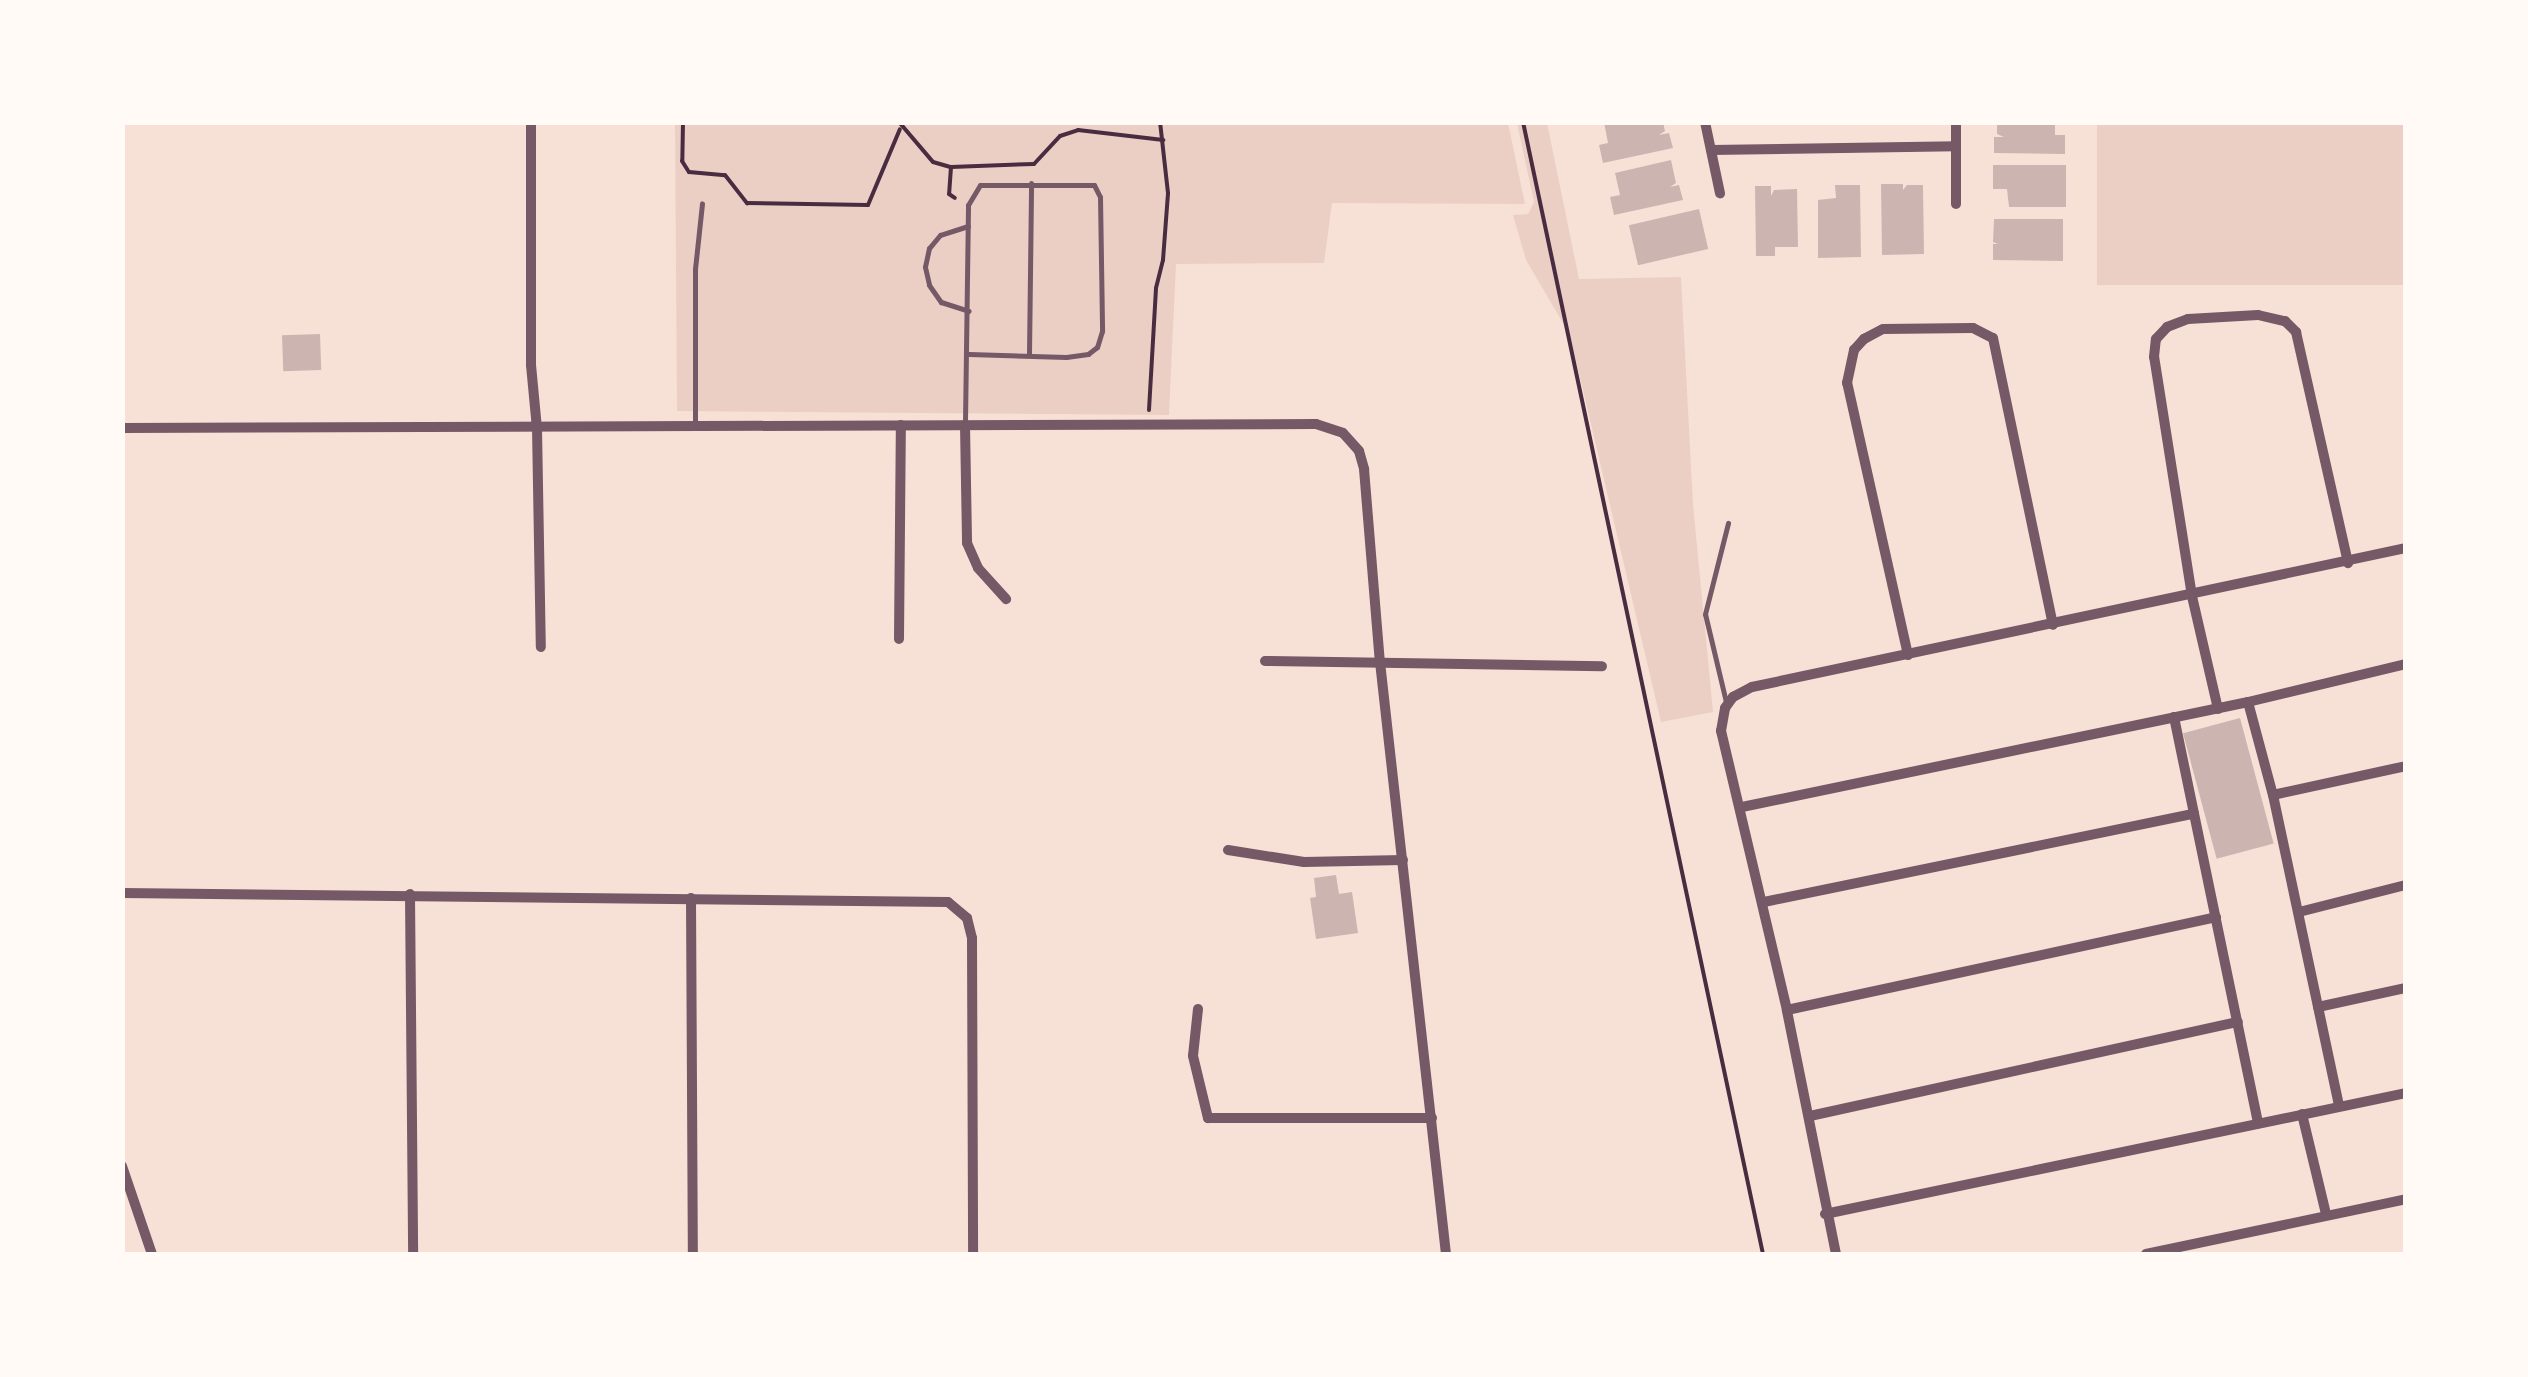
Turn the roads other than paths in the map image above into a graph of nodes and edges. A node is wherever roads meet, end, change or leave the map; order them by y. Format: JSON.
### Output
{"nodes":[{"id":1,"x":531,"y":122,"type":"edge"},
{"id":2,"x":1705,"y":122,"type":"edge"},
{"id":3,"x":1956,"y":122,"type":"edge"},
{"id":4,"x":1956,"y":146,"type":"junction"},
{"id":5,"x":1710,"y":150,"type":"junction"},
{"id":6,"x":1031,"y":183,"type":"junction"},
{"id":7,"x":1720,"y":193,"type":"dead end"},
{"id":8,"x":702,"y":203,"type":"dead end"},
{"id":9,"x":1956,"y":204,"type":"dead end"},
{"id":10,"x":968,"y":226,"type":"junction"},
{"id":11,"x":969,"y":311,"type":"junction"},
{"id":12,"x":969,"y":354,"type":"junction"},
{"id":13,"x":1029,"y":355,"type":"junction"},
{"id":14,"x":901,"y":425,"type":"junction"},
{"id":15,"x":965,"y":425,"type":"junction"},
{"id":16,"x":695,"y":426,"type":"junction"},
{"id":17,"x":122,"y":428,"type":"edge"},
{"id":18,"x":537,"y":428,"type":"junction"},
{"id":19,"x":1728,"y":523,"type":"dead end"},
{"id":20,"x":2406,"y":548,"type":"edge"},
{"id":21,"x":2348,"y":563,"type":"junction"},
{"id":22,"x":2192,"y":596,"type":"junction"},
{"id":23,"x":1006,"y":599,"type":"dead end"},
{"id":24,"x":2052,"y":625,"type":"junction"},
{"id":25,"x":899,"y":639,"type":"dead end"},
{"id":26,"x":540,"y":648,"type":"dead end"},
{"id":27,"x":1908,"y":655,"type":"junction"},
{"id":28,"x":1265,"y":662,"type":"dead end"},
{"id":29,"x":1380,"y":662,"type":"junction"},
{"id":30,"x":2406,"y":664,"type":"edge"},
{"id":31,"x":1602,"y":666,"type":"dead end"},
{"id":32,"x":2248,"y":702,"type":"junction"},
{"id":33,"x":1727,"y":705,"type":"junction"},
{"id":34,"x":2218,"y":708,"type":"junction"},
{"id":35,"x":2174,"y":717,"type":"junction"},
{"id":36,"x":2406,"y":766,"type":"edge"},
{"id":37,"x":2273,"y":795,"type":"junction"},
{"id":38,"x":1742,"y":807,"type":"junction"},
{"id":39,"x":2194,"y":814,"type":"junction"},
{"id":40,"x":1228,"y":850,"type":"dead end"},
{"id":41,"x":1402,"y":860,"type":"junction"},
{"id":42,"x":2406,"y":885,"type":"edge"},
{"id":43,"x":122,"y":893,"type":"edge"},
{"id":44,"x":410,"y":894,"type":"junction"},
{"id":45,"x":690,"y":898,"type":"junction"},
{"id":46,"x":1764,"y":902,"type":"junction"},
{"id":47,"x":2299,"y":912,"type":"junction"},
{"id":48,"x":2216,"y":917,"type":"junction"},
{"id":49,"x":2406,"y":988,"type":"edge"},
{"id":50,"x":2318,"y":1007,"type":"junction"},
{"id":51,"x":1198,"y":1009,"type":"dead end"},
{"id":52,"x":1788,"y":1010,"type":"junction"},
{"id":53,"x":2238,"y":1022,"type":"junction"},
{"id":54,"x":2406,"y":1093,"type":"edge"},
{"id":55,"x":2339,"y":1106,"type":"junction"},
{"id":56,"x":2302,"y":1114,"type":"junction"},
{"id":57,"x":1810,"y":1116,"type":"junction"},
{"id":58,"x":1432,"y":1118,"type":"junction"},
{"id":59,"x":2258,"y":1123,"type":"junction"},
{"id":60,"x":122,"y":1166,"type":"edge"},
{"id":61,"x":2406,"y":1198,"type":"edge"},
{"id":62,"x":1825,"y":1214,"type":"junction"},
{"id":63,"x":2326,"y":1214,"type":"junction"},
{"id":64,"x":152,"y":1254,"type":"edge"},
{"id":65,"x":413,"y":1254,"type":"edge"},
{"id":66,"x":693,"y":1254,"type":"edge"},
{"id":67,"x":973,"y":1254,"type":"edge"},
{"id":68,"x":1446,"y":1254,"type":"edge"},
{"id":69,"x":1836,"y":1254,"type":"edge"},
{"id":70,"x":2146,"y":1254,"type":"edge"}],
"edges":[{"from":1,"to":18,"type":"street"},
{"from":2,"to":5,"type":"street"},
{"from":3,"to":4,"type":"street"},
{"from":4,"to":5,"type":"street"},
{"from":4,"to":9,"type":"street"},
{"from":5,"to":7,"type":"street"},
{"from":6,"to":10,"type":"lane"},
{"from":6,"to":13,"type":"lane"},
{"from":6,"to":13,"type":"lane"},
{"from":8,"to":16,"type":"lane"},
{"from":10,"to":11,"type":"lane"},
{"from":10,"to":11,"type":"lane"},
{"from":11,"to":12,"type":"lane"},
{"from":12,"to":13,"type":"lane"},
{"from":12,"to":15,"type":"lane"},
{"from":14,"to":15,"type":"street"},
{"from":14,"to":16,"type":"street"},
{"from":14,"to":25,"type":"street"},
{"from":15,"to":23,"type":"street"},
{"from":15,"to":29,"type":"street"},
{"from":16,"to":18,"type":"street"},
{"from":17,"to":18,"type":"street"},
{"from":18,"to":26,"type":"street"},
{"from":19,"to":33,"type":"lane"},
{"from":20,"to":21,"type":"street"},
{"from":21,"to":22,"type":"street"},
{"from":21,"to":22,"type":"street"},
{"from":22,"to":24,"type":"street"},
{"from":22,"to":34,"type":"street"},
{"from":24,"to":27,"type":"street"},
{"from":24,"to":27,"type":"street"},
{"from":27,"to":33,"type":"street"},
{"from":28,"to":29,"type":"street"},
{"from":29,"to":31,"type":"street"},
{"from":29,"to":41,"type":"street"},
{"from":30,"to":32,"type":"street"},
{"from":32,"to":34,"type":"street"},
{"from":32,"to":37,"type":"street"},
{"from":33,"to":38,"type":"street"},
{"from":34,"to":35,"type":"street"},
{"from":35,"to":38,"type":"street"},
{"from":35,"to":39,"type":"street"},
{"from":36,"to":37,"type":"street"},
{"from":37,"to":47,"type":"street"},
{"from":38,"to":46,"type":"street"},
{"from":39,"to":46,"type":"street"},
{"from":39,"to":48,"type":"street"},
{"from":40,"to":41,"type":"street"},
{"from":41,"to":58,"type":"street"},
{"from":42,"to":47,"type":"street"},
{"from":43,"to":44,"type":"street"},
{"from":44,"to":45,"type":"street"},
{"from":44,"to":65,"type":"street"},
{"from":45,"to":66,"type":"street"},
{"from":45,"to":67,"type":"street"},
{"from":46,"to":52,"type":"street"},
{"from":47,"to":50,"type":"street"},
{"from":48,"to":52,"type":"street"},
{"from":48,"to":53,"type":"street"},
{"from":49,"to":50,"type":"street"},
{"from":50,"to":55,"type":"street"},
{"from":51,"to":58,"type":"street"},
{"from":52,"to":57,"type":"street"},
{"from":53,"to":57,"type":"street"},
{"from":53,"to":59,"type":"street"},
{"from":54,"to":55,"type":"street"},
{"from":55,"to":56,"type":"street"},
{"from":56,"to":59,"type":"street"},
{"from":56,"to":63,"type":"street"},
{"from":57,"to":62,"type":"street"},
{"from":58,"to":68,"type":"street"},
{"from":59,"to":62,"type":"street"},
{"from":60,"to":64,"type":"street"},
{"from":61,"to":63,"type":"street"},
{"from":62,"to":69,"type":"street"},
{"from":63,"to":70,"type":"street"}]}
